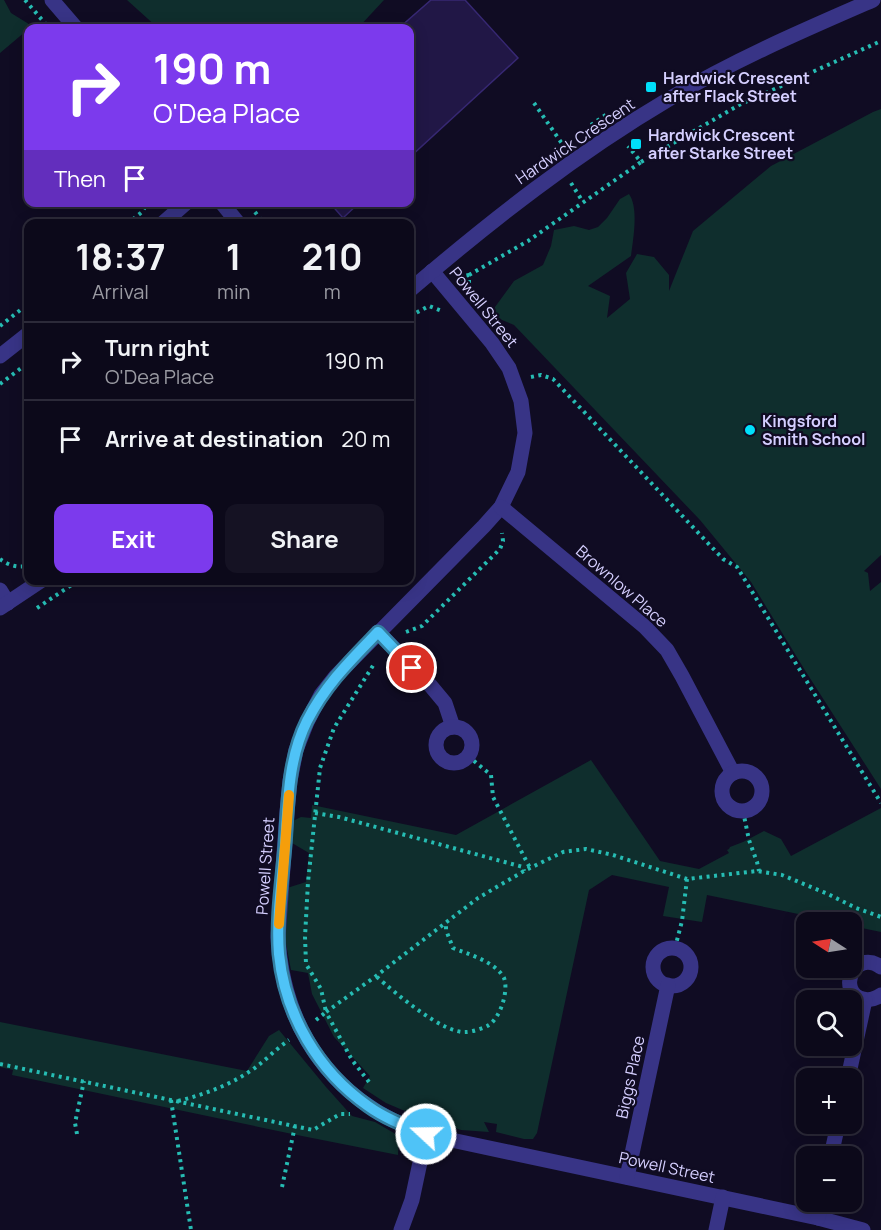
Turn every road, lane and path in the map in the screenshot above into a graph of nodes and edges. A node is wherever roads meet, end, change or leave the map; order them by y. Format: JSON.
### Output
{"nodes":[{"id":1,"x":25,"y":0,"type":"edge"},
{"id":2,"x":52,"y":0,"type":"edge"},
{"id":3,"x":873,"y":0,"type":"edge"},
{"id":4,"x":46,"y":24,"type":"edge"},
{"id":5,"x":73,"y":24,"type":"edge"},
{"id":6,"x":881,"y":41,"type":"edge"},
{"id":7,"x":534,"y":104,"type":"dead end"},
{"id":8,"x":563,"y":145,"type":"dead end"},
{"id":9,"x":628,"y":146,"type":"dead end"},
{"id":10,"x":641,"y":162,"type":"junction"},
{"id":11,"x":145,"y":207,"type":"edge"},
{"id":12,"x":181,"y":207,"type":"edge"},
{"id":13,"x":225,"y":207,"type":"edge"},
{"id":14,"x":134,"y":219,"type":"edge"},
{"id":15,"x":168,"y":219,"type":"edge"},
{"id":16,"x":235,"y":219,"type":"edge"},
{"id":17,"x":432,"y":271,"type":"junction"},
{"id":18,"x":469,"y":275,"type":"junction"},
{"id":19,"x":414,"y":287,"type":"edge"},
{"id":20,"x":448,"y":290,"type":"junction"},
{"id":21,"x":471,"y":295,"type":"dead end"},
{"id":22,"x":429,"y":306,"type":"junction"},
{"id":23,"x":24,"y":307,"type":"edge"},
{"id":24,"x":414,"y":314,"type":"edge"},
{"id":25,"x":449,"y":315,"type":"dead end"},
{"id":26,"x":0,"y":326,"type":"edge"},
{"id":27,"x":24,"y":337,"type":"edge"},
{"id":28,"x":0,"y":356,"type":"edge"},
{"id":29,"x":24,"y":366,"type":"edge"},
{"id":30,"x":529,"y":377,"type":"dead end"},
{"id":31,"x":0,"y":384,"type":"edge"},
{"id":32,"x":501,"y":507,"type":"junction"},
{"id":33,"x":502,"y":533,"type":"dead end"},
{"id":34,"x":0,"y":559,"type":"edge"},
{"id":35,"x":24,"y":567,"type":"edge"},
{"id":36,"x":32,"y":585,"type":"edge"},
{"id":37,"x":3,"y":600,"type":"edge"},
{"id":38,"x":378,"y":632,"type":"junction"},
{"id":39,"x":390,"y":645,"type":"junction"},
{"id":40,"x":453,"y":727,"type":"junction"},
{"id":41,"x":468,"y":756,"type":"junction"},
{"id":42,"x":733,"y":772,"type":"junction"},
{"id":43,"x":881,"y":803,"type":"edge"},
{"id":44,"x":743,"y":811,"type":"junction"},
{"id":45,"x":315,"y":813,"type":"junction"},
{"id":46,"x":530,"y":868,"type":"junction"},
{"id":47,"x":524,"y":871,"type":"junction"},
{"id":48,"x":759,"y":872,"type":"junction"},
{"id":49,"x":687,"y":879,"type":"junction"},
{"id":50,"x":881,"y":917,"type":"edge"},
{"id":51,"x":445,"y":923,"type":"junction"},
{"id":52,"x":675,"y":948,"type":"junction"},
{"id":53,"x":881,"y":967,"type":"edge"},
{"id":54,"x":376,"y":976,"type":"junction"},
{"id":55,"x":668,"y":985,"type":"junction"},
{"id":56,"x":881,"y":995,"type":"edge"},
{"id":57,"x":865,"y":1000,"type":"junction"},
{"id":58,"x":326,"y":1012,"type":"junction"},
{"id":59,"x":302,"y":1031,"type":"junction"},
{"id":60,"x":0,"y":1064,"type":"edge"},
{"id":61,"x":850,"y":1068,"type":"edge"},
{"id":62,"x":84,"y":1081,"type":"junction"},
{"id":63,"x":174,"y":1100,"type":"junction"},
{"id":64,"x":347,"y":1104,"type":"dead end"},
{"id":65,"x":358,"y":1110,"type":"junction"},
{"id":66,"x":295,"y":1126,"type":"junction"},
{"id":67,"x":77,"y":1134,"type":"dead end"},
{"id":68,"x":426,"y":1134,"type":"junction"},
{"id":69,"x":627,"y":1177,"type":"junction"},
{"id":70,"x":282,"y":1187,"type":"dead end"},
{"id":71,"x":723,"y":1197,"type":"junction"},
{"id":72,"x":820,"y":1212,"type":"edge"},
{"id":73,"x":818,"y":1218,"type":"junction"},
{"id":74,"x":191,"y":1230,"type":"edge"},
{"id":75,"x":402,"y":1230,"type":"edge"},
{"id":76,"x":716,"y":1230,"type":"edge"},
{"id":77,"x":863,"y":1230,"type":"edge"}],
"edges":[{"from":1,"to":4,"type":"path"},
{"from":2,"to":5,"type":"street"},
{"from":3,"to":17,"type":"street","name":"Hardwick Crescent"},
{"from":6,"to":10,"type":"path"},
{"from":7,"to":8,"type":"path"},
{"from":9,"to":10,"type":"path"},
{"from":10,"to":18,"type":"path"},
{"from":11,"to":14,"type":"path"},
{"from":12,"to":15,"type":"street"},
{"from":13,"to":16,"type":"street"},
{"from":17,"to":19,"type":"street","name":"Hardwick Crescent"},
{"from":17,"to":20,"type":"street","name":"Powell Street"},
{"from":18,"to":20,"type":"path"},
{"from":18,"to":21,"type":"path"},
{"from":20,"to":22,"type":"path"},
{"from":20,"to":32,"type":"street","name":"Powell Street"},
{"from":22,"to":24,"type":"path"},
{"from":22,"to":25,"type":"path"},
{"from":23,"to":26,"type":"path"},
{"from":27,"to":28,"type":"street"},
{"from":29,"to":31,"type":"path"},
{"from":30,"to":43,"type":"path"},
{"from":32,"to":38,"type":"street","name":"Powell Street"},
{"from":32,"to":42,"type":"street","name":"Brownlow Place"},
{"from":33,"to":39,"type":"path"},
{"from":34,"to":35,"type":"path"},
{"from":36,"to":37,"type":"street"},
{"from":38,"to":39,"type":"street"},
{"from":38,"to":59,"type":"street","name":"Powell Street"},
{"from":39,"to":40,"type":"street"},
{"from":39,"to":45,"type":"path"},
{"from":40,"to":41,"type":"street"},
{"from":40,"to":41,"type":"street"},
{"from":41,"to":46,"type":"path"},
{"from":42,"to":44,"type":"street"},
{"from":42,"to":44,"type":"street"},
{"from":44,"to":48,"type":"path"},
{"from":45,"to":47,"type":"path"},
{"from":45,"to":58,"type":"path"},
{"from":46,"to":47,"type":"path"},
{"from":46,"to":49,"type":"path"},
{"from":47,"to":51,"type":"path"},
{"from":48,"to":49,"type":"path"},
{"from":48,"to":50,"type":"path"},
{"from":49,"to":52,"type":"path"},
{"from":51,"to":54,"type":"path"},
{"from":51,"to":54,"type":"path"},
{"from":52,"to":55,"type":"street"},
{"from":52,"to":55,"type":"street"},
{"from":53,"to":57,"type":"street"},
{"from":54,"to":58,"type":"path"},
{"from":55,"to":69,"type":"street","name":"Biggs Place"},
{"from":56,"to":57,"type":"street"},
{"from":57,"to":61,"type":"street"},
{"from":58,"to":59,"type":"path"},
{"from":58,"to":65,"type":"path"},
{"from":59,"to":63,"type":"path"},
{"from":59,"to":65,"type":"street","name":"Powell Street"},
{"from":60,"to":62,"type":"path"},
{"from":62,"to":63,"type":"path"},
{"from":62,"to":67,"type":"path"},
{"from":63,"to":66,"type":"path"},
{"from":63,"to":74,"type":"path"},
{"from":64,"to":65,"type":"path"},
{"from":65,"to":66,"type":"path"},
{"from":65,"to":68,"type":"street","name":"Powell Street"},
{"from":66,"to":70,"type":"path"},
{"from":68,"to":69,"type":"street","name":"Powell Street"},
{"from":68,"to":75,"type":"street"},
{"from":69,"to":71,"type":"street","name":"Powell Street"},
{"from":71,"to":73,"type":"street","name":"Powell Street"},
{"from":71,"to":76,"type":"street"},
{"from":72,"to":73,"type":"street"},
{"from":73,"to":77,"type":"street","name":"Powell Street"}]}
